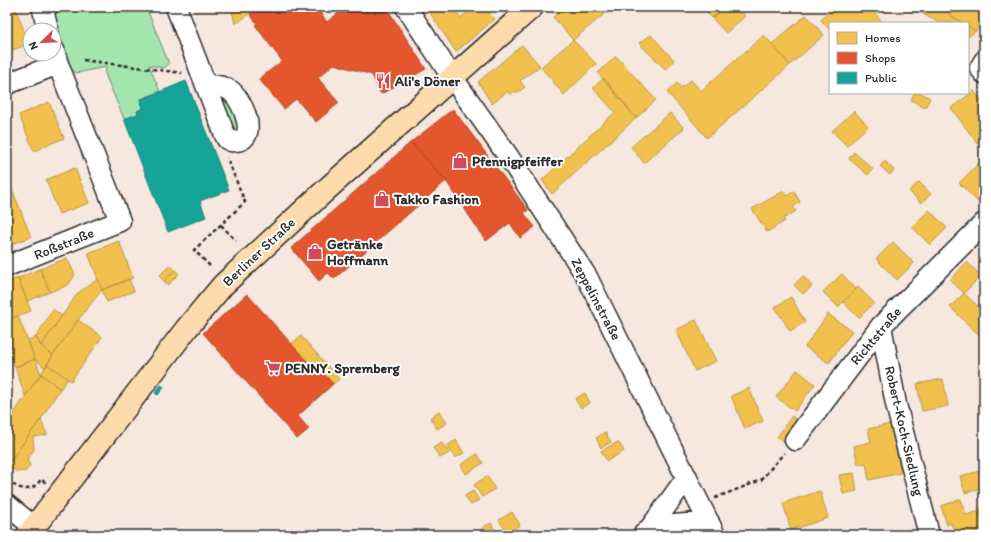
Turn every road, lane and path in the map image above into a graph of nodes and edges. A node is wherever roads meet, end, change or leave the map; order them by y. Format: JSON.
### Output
{"nodes":[{"id":1,"x":47,"y":7,"type":"edge"},
{"id":2,"x":176,"y":7,"type":"edge"},
{"id":3,"x":406,"y":7,"type":"edge"},
{"id":4,"x":532,"y":7,"type":"edge"},
{"id":5,"x":46,"y":22,"type":"edge"},
{"id":6,"x":83,"y":60,"type":"dead end"},
{"id":7,"x":984,"y":61,"type":"edge"},
{"id":8,"x":47,"y":62,"type":"edge"},
{"id":9,"x":58,"y":62,"type":"edge"},
{"id":10,"x":984,"y":73,"type":"edge"},
{"id":11,"x":452,"y":77,"type":"junction"},
{"id":12,"x":205,"y":80,"type":"junction"},
{"id":13,"x":7,"y":84,"type":"edge"},
{"id":14,"x":227,"y":139,"type":"junction"},
{"id":15,"x":984,"y":223,"type":"edge"},
{"id":16,"x":221,"y":225,"type":"junction"},
{"id":17,"x":236,"y":241,"type":"dead end"},
{"id":18,"x":7,"y":266,"type":"edge"},
{"id":19,"x":210,"y":266,"type":"dead end"},
{"id":20,"x":881,"y":326,"type":"junction"},
{"id":21,"x":796,"y":440,"type":"joint"},
{"id":22,"x":687,"y":478,"type":"junction"},
{"id":23,"x":713,"y":499,"type":"dead end"},
{"id":24,"x":7,"y":505,"type":"edge"},
{"id":25,"x":712,"y":529,"type":"edge"},
{"id":26,"x":31,"y":531,"type":"edge"},
{"id":27,"x":647,"y":531,"type":"edge"},
{"id":28,"x":929,"y":535,"type":"edge"}],
"edges":[{"from":1,"to":5,"type":"street"},
{"from":2,"to":12,"type":"street"},
{"from":3,"to":11,"type":"street","name":"Zeppelinstraße"},
{"from":4,"to":11,"type":"main road","name":"Berliner Straße"},
{"from":6,"to":12,"type":"path"},
{"from":7,"to":10,"type":"street"},
{"from":8,"to":13,"type":"street"},
{"from":9,"to":18,"type":"street","name":"Roßstraße"},
{"from":11,"to":22,"type":"street","name":"Zeppelinstraße"},
{"from":11,"to":26,"type":"main road","name":"Berliner Straße"},
{"from":12,"to":14,"type":"street"},
{"from":12,"to":14,"type":"street"},
{"from":14,"to":16,"type":"path"},
{"from":15,"to":20,"type":"street","name":"Richtstraße"},
{"from":16,"to":17,"type":"path"},
{"from":16,"to":19,"type":"path"},
{"from":20,"to":21,"type":"street","name":"Richtstraße"},
{"from":20,"to":28,"type":"street","name":"Robert-Koch-Siedlung"},
{"from":21,"to":23,"type":"path"},
{"from":22,"to":25,"type":"street","name":"Zeppelinstraße"},
{"from":22,"to":27,"type":"street"},
{"from":24,"to":26,"type":"street"},
{"from":25,"to":27,"type":"street"}]}
